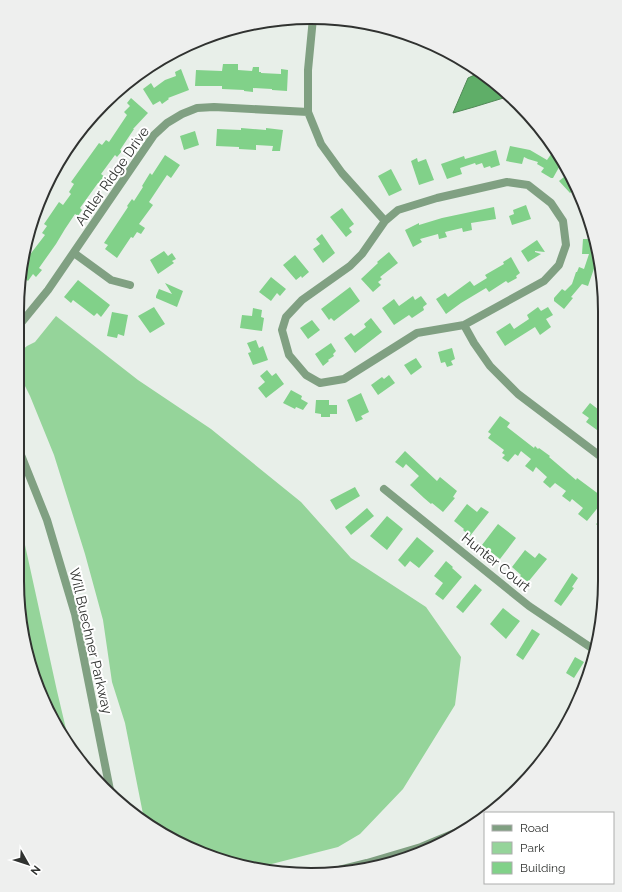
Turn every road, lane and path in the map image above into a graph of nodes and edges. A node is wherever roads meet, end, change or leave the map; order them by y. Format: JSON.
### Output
{"nodes":[{"id":1,"x":312,"y":24,"type":"edge"},
{"id":2,"x":308,"y":112,"type":"junction"},
{"id":3,"x":385,"y":221,"type":"junction"},
{"id":4,"x":74,"y":253,"type":"junction"},
{"id":5,"x":130,"y":286,"type":"dead end"},
{"id":6,"x":24,"y":320,"type":"edge"},
{"id":7,"x":464,"y":325,"type":"junction"},
{"id":8,"x":598,"y":454,"type":"edge"},
{"id":9,"x":24,"y":462,"type":"edge"},
{"id":10,"x":384,"y":489,"type":"dead end"},
{"id":11,"x":590,"y":647,"type":"edge"},
{"id":12,"x":109,"y":785,"type":"edge"},
{"id":13,"x":410,"y":850,"type":"edge"},
{"id":14,"x":380,"y":859,"type":"edge"}],
"edges":[{"from":1,"to":2,"type":"street"},
{"from":2,"to":3,"type":"street"},
{"from":2,"to":4,"type":"street","name":"Antler Ridge Drive"},
{"from":3,"to":7,"type":"street"},
{"from":3,"to":7,"type":"street"},
{"from":4,"to":5,"type":"street"},
{"from":4,"to":6,"type":"street","name":"Antler Ridge Drive"},
{"from":7,"to":8,"type":"street"},
{"from":9,"to":12,"type":"street","name":"Will Buechner Parkway"},
{"from":10,"to":11,"type":"street","name":"Hunter Court"},
{"from":13,"to":14,"type":"street"}]}
